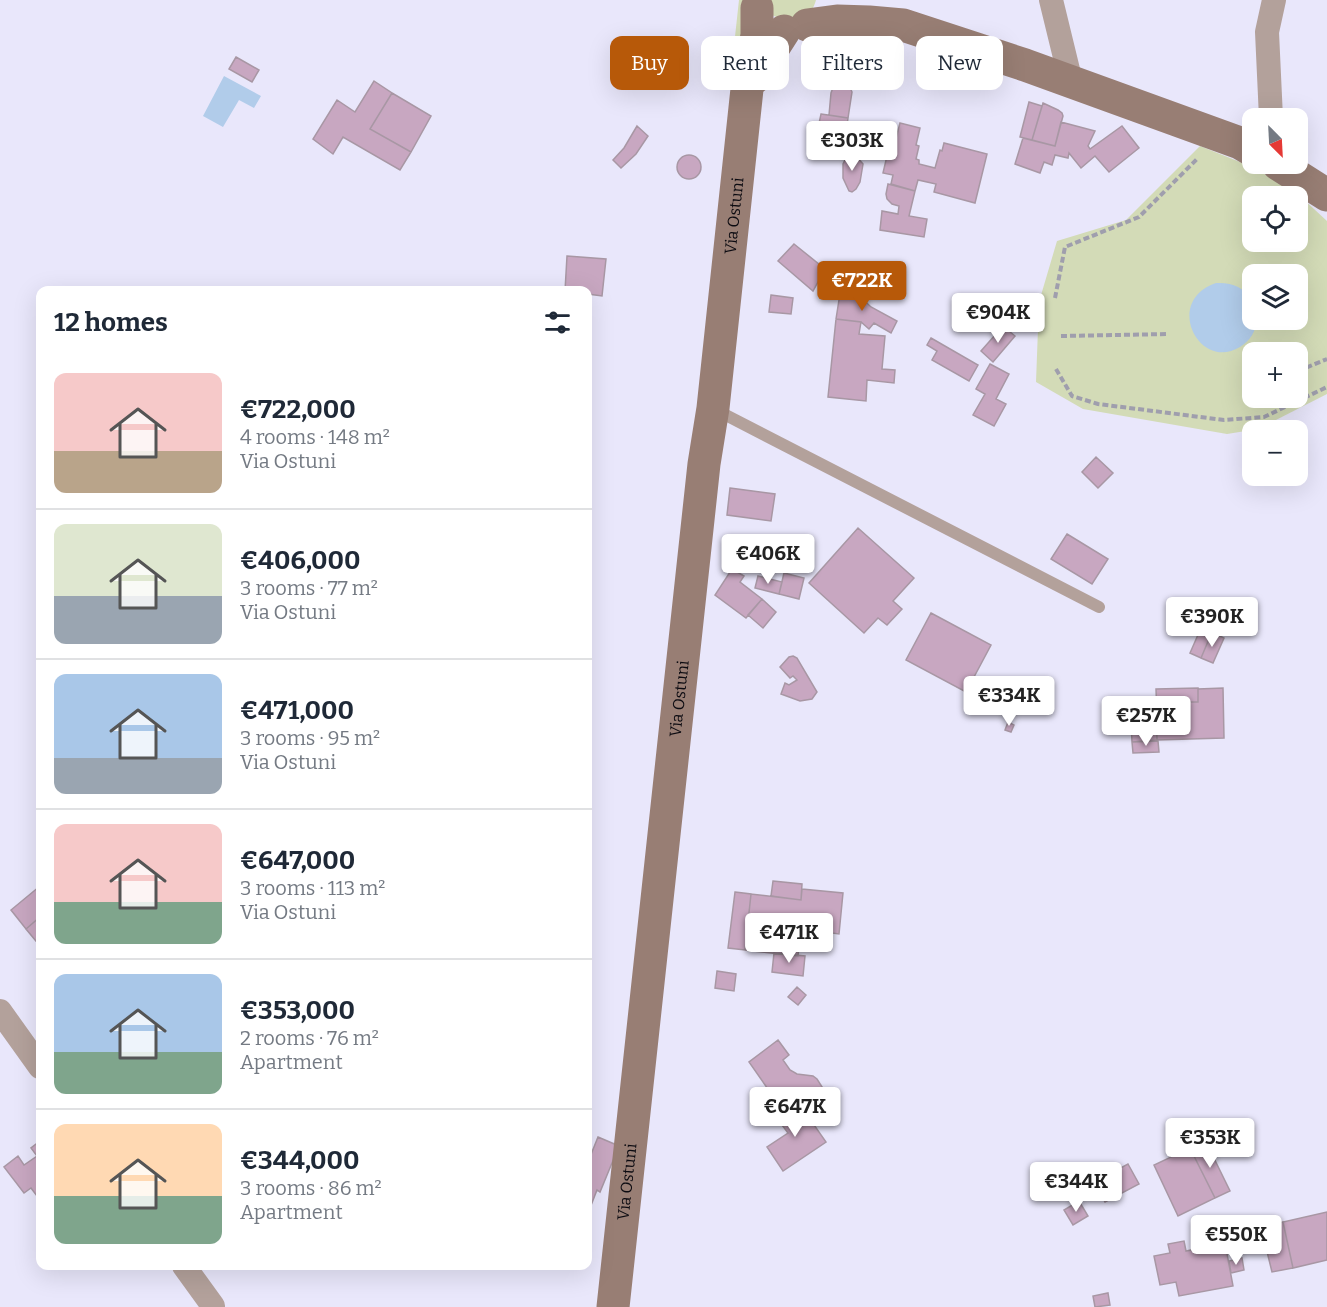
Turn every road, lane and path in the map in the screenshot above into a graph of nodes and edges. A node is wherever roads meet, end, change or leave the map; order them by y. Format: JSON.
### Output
{"nodes":[{"id":1,"x":863,"y":0,"type":"edge"},
{"id":2,"x":1051,"y":0,"type":"edge"},
{"id":3,"x":1274,"y":0,"type":"edge"},
{"id":4,"x":757,"y":4,"type":"edge"},
{"id":5,"x":805,"y":19,"type":"edge"},
{"id":6,"x":903,"y":25,"type":"junction"},
{"id":7,"x":757,"y":36,"type":"edge"},
{"id":8,"x":789,"y":39,"type":"edge"},
{"id":9,"x":1071,"y":82,"type":"junction"},
{"id":10,"x":747,"y":90,"type":"edge"},
{"id":11,"x":1271,"y":108,"type":"edge"},
{"id":12,"x":1242,"y":144,"type":"edge"},
{"id":13,"x":1200,"y":156,"type":"dead end"},
{"id":14,"x":1294,"y":174,"type":"edge"},
{"id":15,"x":1327,"y":195,"type":"edge"},
{"id":16,"x":1055,"y":298,"type":"dead end"},
{"id":17,"x":1169,"y":334,"type":"dead end"},
{"id":18,"x":1061,"y":336,"type":"dead end"},
{"id":19,"x":1327,"y":359,"type":"edge"},
{"id":20,"x":1308,"y":367,"type":"edge"},
{"id":21,"x":1056,"y":369,"type":"dead end"},
{"id":22,"x":1327,"y":387,"type":"edge"},
{"id":23,"x":713,"y":408,"type":"junction"},
{"id":24,"x":1099,"y":607,"type":"dead end"},
{"id":25,"x":0,"y":1011,"type":"edge"},
{"id":26,"x":36,"y":1061,"type":"edge"},
{"id":27,"x":187,"y":1270,"type":"edge"},
{"id":28,"x":216,"y":1307,"type":"edge"},
{"id":29,"x":613,"y":1307,"type":"edge"}],
"edges":[{"from":1,"to":6,"type":"main road"},
{"from":2,"to":9,"type":"street"},
{"from":3,"to":11,"type":"street"},
{"from":4,"to":5,"type":"main road"},
{"from":4,"to":7,"type":"main road","name":"Via Ostuni"},
{"from":5,"to":6,"type":"main road"},
{"from":5,"to":8,"type":"main road"},
{"from":6,"to":9,"type":"main road"},
{"from":9,"to":12,"type":"main road"},
{"from":10,"to":23,"type":"main road","name":"Via Ostuni"},
{"from":13,"to":16,"type":"path"},
{"from":14,"to":15,"type":"main road"},
{"from":17,"to":18,"type":"path"},
{"from":19,"to":20,"type":"path"},
{"from":21,"to":22,"type":"path"},
{"from":23,"to":24,"type":"lane"},
{"from":23,"to":29,"type":"main road","name":"Via Ostuni"},
{"from":25,"to":26,"type":"street"},
{"from":27,"to":28,"type":"street"}]}
